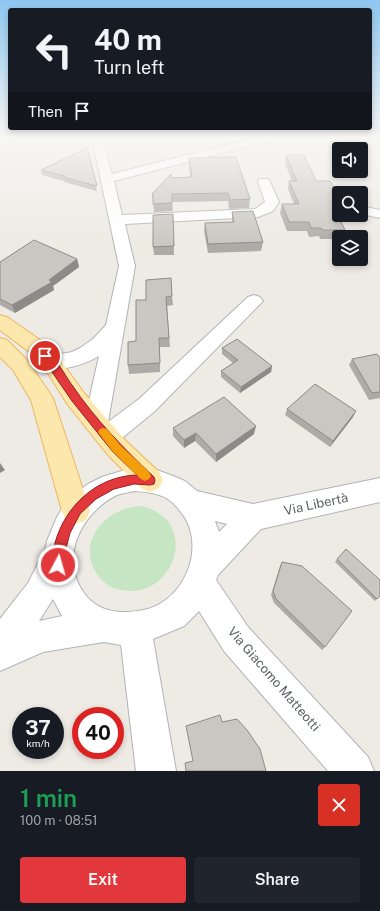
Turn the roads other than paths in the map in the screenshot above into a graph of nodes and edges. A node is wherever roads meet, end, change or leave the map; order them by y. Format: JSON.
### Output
{"nodes":[{"id":1,"x":107,"y":174,"type":"edge"},
{"id":2,"x":128,"y":174,"type":"edge"},
{"id":3,"x":108,"y":179,"type":"junction"},
{"id":4,"x":264,"y":182,"type":"dead end"},
{"id":5,"x":368,"y":211,"type":"edge"},
{"id":6,"x":380,"y":214,"type":"edge"},
{"id":7,"x":117,"y":220,"type":"junction"},
{"id":8,"x":254,"y":301,"type":"dead end"},
{"id":9,"x":0,"y":321,"type":"edge"},
{"id":10,"x":114,"y":328,"type":"junction"},
{"id":11,"x":0,"y":346,"type":"edge"},
{"id":12,"x":51,"y":362,"type":"junction"},
{"id":13,"x":101,"y":430,"type":"junction"},
{"id":14,"x":150,"y":480,"type":"junction"},
{"id":15,"x":380,"y":490,"type":"edge"},
{"id":16,"x":191,"y":502,"type":"junction"},
{"id":17,"x":76,"y":511,"type":"junction"},
{"id":18,"x":253,"y":517,"type":"junction"},
{"id":19,"x":58,"y":556,"type":"junction"},
{"id":20,"x":202,"y":574,"type":"junction"},
{"id":21,"x":118,"y":628,"type":"junction"},
{"id":22,"x":0,"y":646,"type":"edge"},
{"id":23,"x":0,"y":654,"type":"edge"},
{"id":24,"x":156,"y":771,"type":"edge"},
{"id":25,"x":354,"y":771,"type":"edge"}],
"edges":[{"from":1,"to":3,"type":"street"},
{"from":2,"to":3,"type":"street"},
{"from":3,"to":7,"type":"street"},
{"from":4,"to":7,"type":"street"},
{"from":5,"to":6,"type":"street"},
{"from":7,"to":10,"type":"street"},
{"from":8,"to":13,"type":"street"},
{"from":9,"to":12,"type":"main road"},
{"from":10,"to":12,"type":"street"},
{"from":10,"to":13,"type":"street"},
{"from":11,"to":17,"type":"main road"},
{"from":12,"to":13,"type":"main road"},
{"from":13,"to":14,"type":"main road"},
{"from":14,"to":16,"type":"street"},
{"from":14,"to":17,"type":"street"},
{"from":15,"to":18,"type":"street","name":"Via Libertà"},
{"from":16,"to":18,"type":"street","name":"Via Libertà"},
{"from":16,"to":20,"type":"street"},
{"from":17,"to":19,"type":"street"},
{"from":18,"to":20,"type":"street"},
{"from":19,"to":21,"type":"street"},
{"from":19,"to":22,"type":"street"},
{"from":20,"to":21,"type":"street"},
{"from":20,"to":25,"type":"street","name":"Via Giacomo Matteotti"},
{"from":21,"to":23,"type":"street"},
{"from":21,"to":24,"type":"street"}]}
